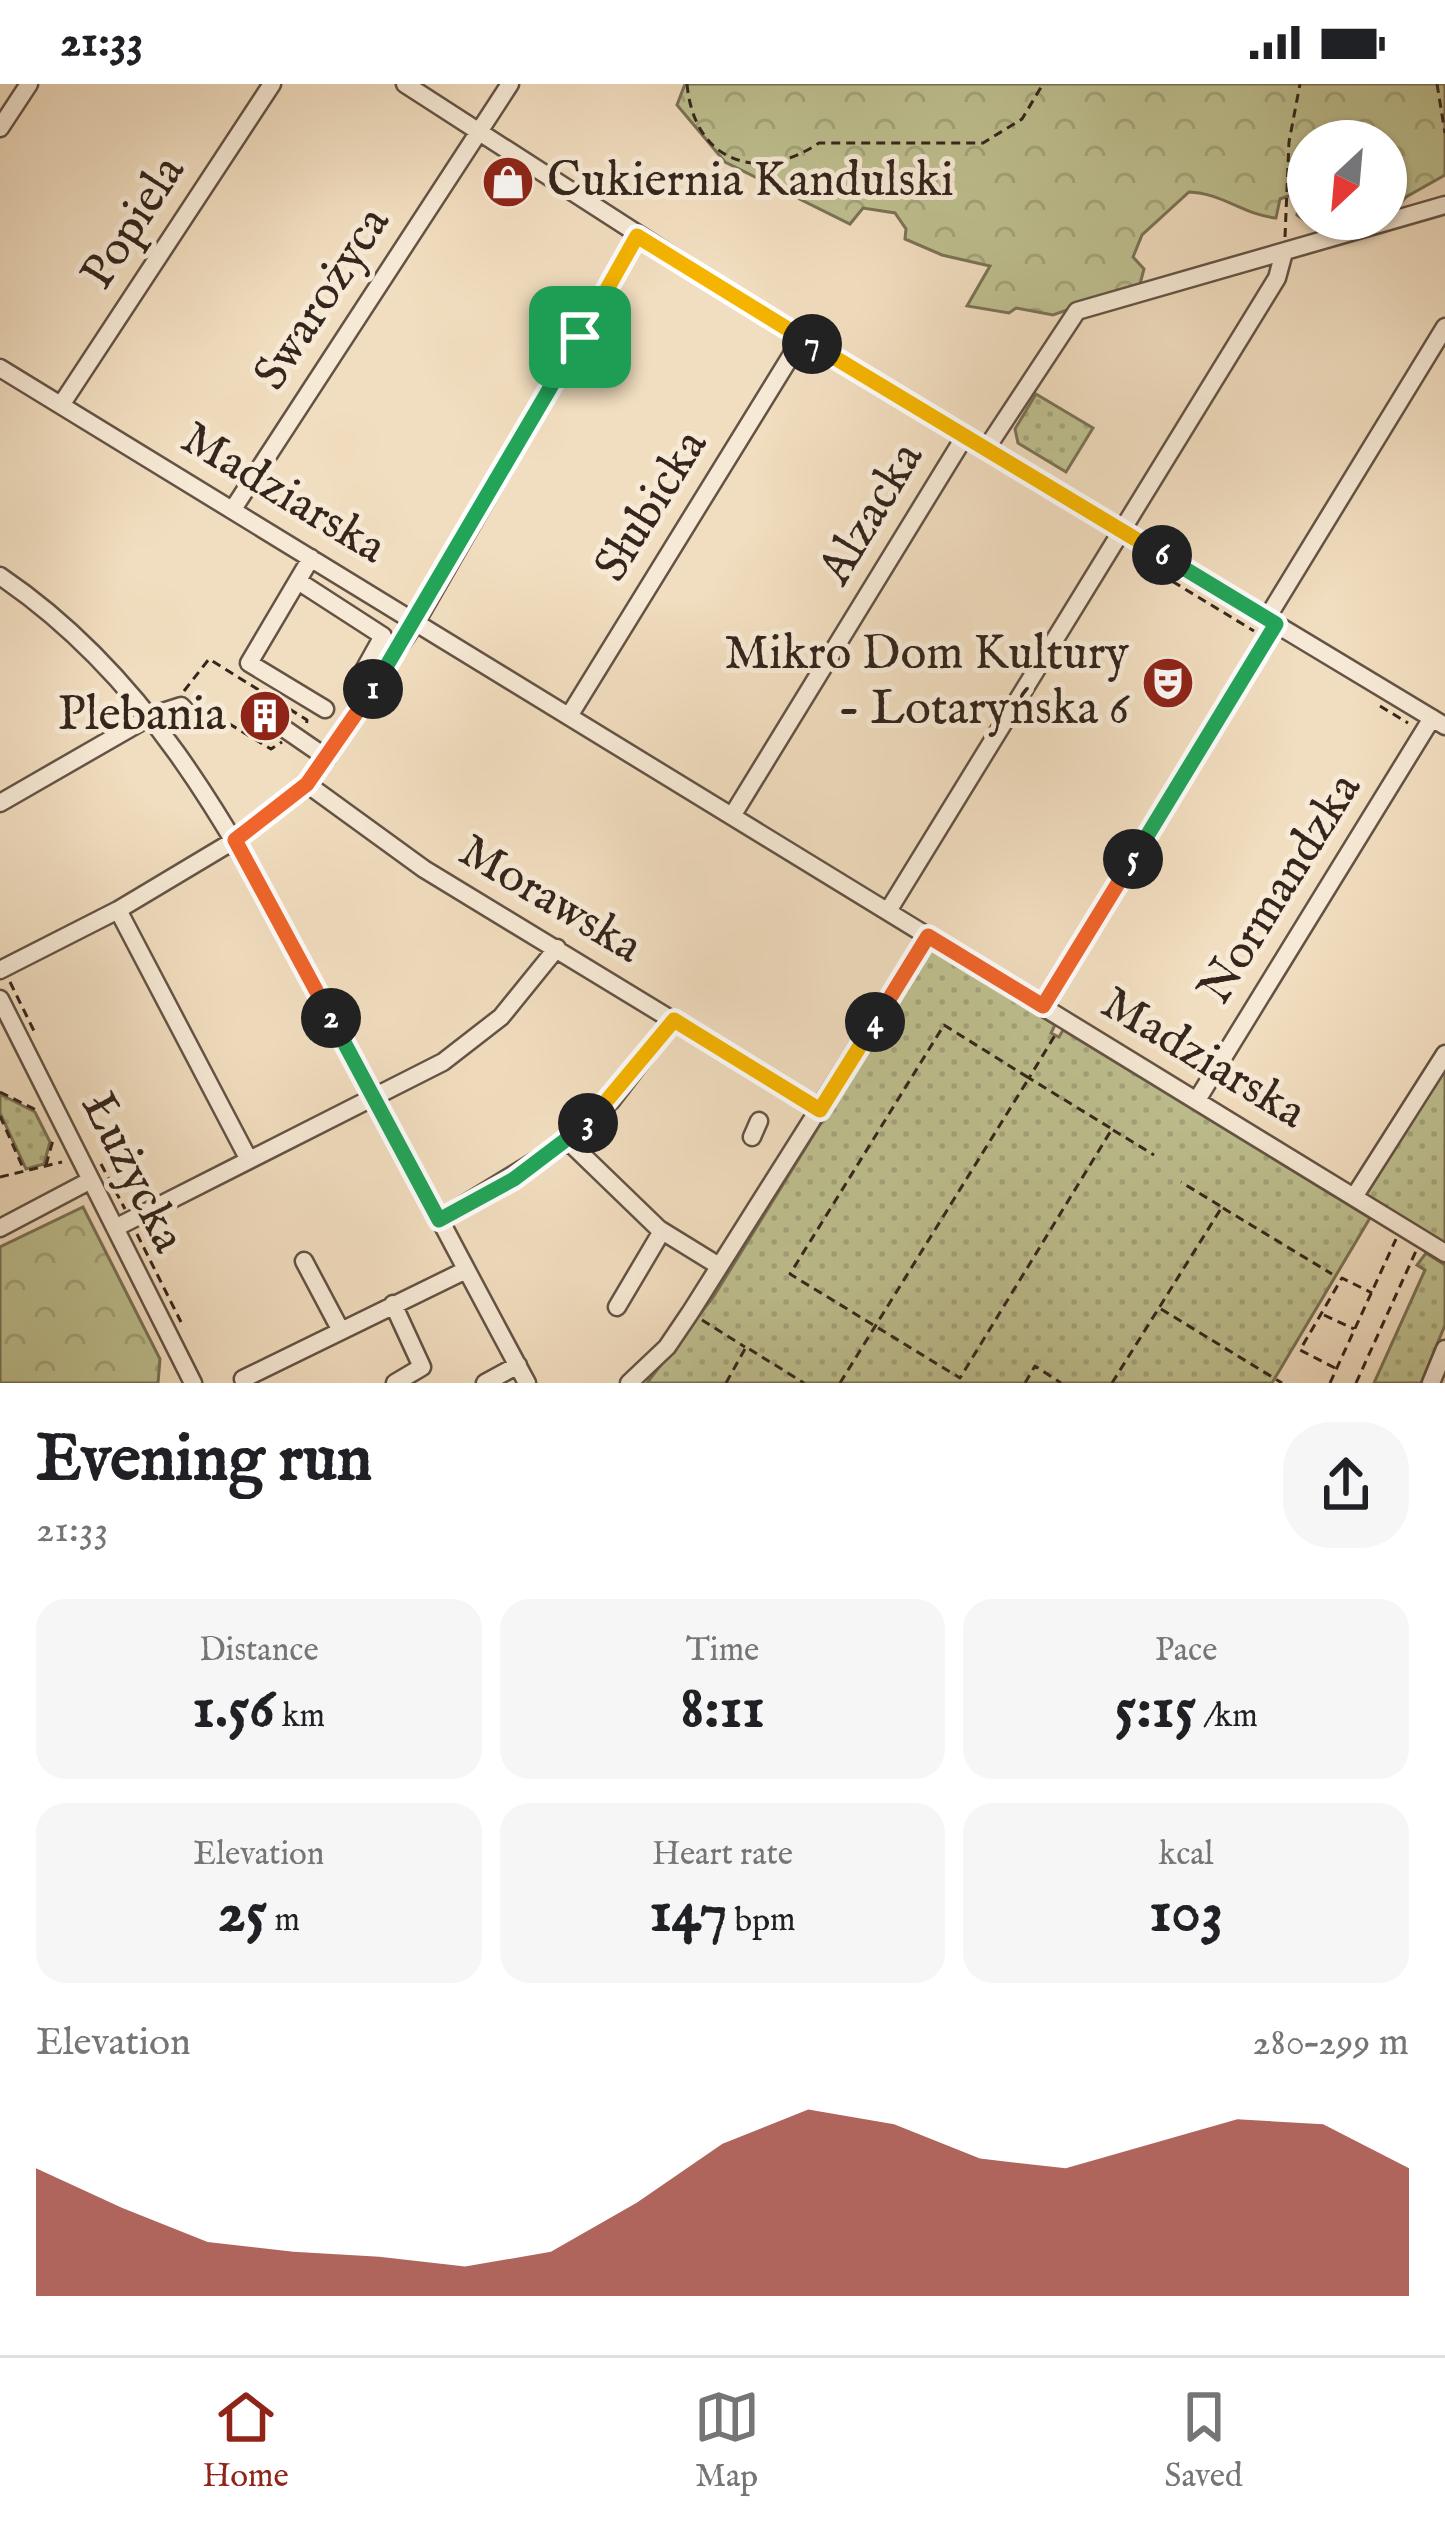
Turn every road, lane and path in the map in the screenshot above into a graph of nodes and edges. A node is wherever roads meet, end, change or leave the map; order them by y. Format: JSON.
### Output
{"nodes":[{"id":1,"x":29,"y":84,"type":"edge"},
{"id":2,"x":272,"y":84,"type":"edge"},
{"id":3,"x":405,"y":84,"type":"edge"},
{"id":4,"x":510,"y":84,"type":"edge"},
{"id":5,"x":687,"y":84,"type":"edge"},
{"id":6,"x":1042,"y":84,"type":"edge"},
{"id":7,"x":1300,"y":84,"type":"edge"},
{"id":8,"x":1437,"y":84,"type":"edge"},
{"id":9,"x":2,"y":119,"type":"edge"},
{"id":10,"x":479,"y":132,"type":"junction"},
{"id":11,"x":1445,"y":133,"type":"edge"},
{"id":12,"x":1445,"y":206,"type":"edge"},
{"id":13,"x":637,"y":236,"type":"junction"},
{"id":14,"x":1282,"y":256,"type":"junction"},
{"id":15,"x":1445,"y":327,"type":"edge"},
{"id":16,"x":802,"y":338,"type":"junction"},
{"id":17,"x":0,"y":368,"type":"edge"},
{"id":18,"x":61,"y":405,"type":"junction"},
{"id":19,"x":965,"y":436,"type":"junction"},
{"id":20,"x":986,"y":448,"type":"junction"},
{"id":21,"x":232,"y":509,"type":"junction"},
{"id":22,"x":1123,"y":532,"type":"junction"},
{"id":23,"x":311,"y":557,"type":"junction"},
{"id":24,"x":0,"y":576,"type":"edge"},
{"id":25,"x":298,"y":581,"type":"junction"},
{"id":26,"x":1271,"y":621,"type":"junction"},
{"id":27,"x":416,"y":622,"type":"junction"},
{"id":28,"x":354,"y":688,"type":"dead end"},
{"id":29,"x":325,"y":709,"type":"dead end"},
{"id":30,"x":186,"y":711,"type":"dead end"},
{"id":31,"x":153,"y":715,"type":"junction"},
{"id":32,"x":569,"y":716,"type":"junction"},
{"id":33,"x":1439,"y":722,"type":"edge"},
{"id":34,"x":303,"y":731,"type":"dead end"},
{"id":35,"x":281,"y":733,"type":"joint"},
{"id":36,"x":327,"y":758,"type":"junction"},
{"id":37,"x":307,"y":784,"type":"junction"},
{"id":38,"x":0,"y":802,"type":"edge"},
{"id":39,"x":732,"y":816,"type":"junction"},
{"id":40,"x":235,"y":840,"type":"junction"},
{"id":41,"x":118,"y":910,"type":"junction"},
{"id":42,"x":888,"y":911,"type":"junction"},
{"id":43,"x":928,"y":936,"type":"junction"},
{"id":44,"x":557,"y":948,"type":"junction"},
{"id":45,"x":2,"y":969,"type":"edge"},
{"id":46,"x":0,"y":999,"type":"edge"},
{"id":47,"x":1043,"y":1006,"type":"junction"},
{"id":48,"x":674,"y":1020,"type":"junction"},
{"id":49,"x":1055,"y":1036,"type":"dead end"},
{"id":50,"x":44,"y":1050,"type":"dead end"},
{"id":51,"x":1445,"y":1054,"type":"edge"},
{"id":52,"x":1029,"y":1078,"type":"junction"},
{"id":53,"x":0,"y":1092,"type":"edge"},
{"id":54,"x":375,"y":1097,"type":"junction"},
{"id":55,"x":1197,"y":1100,"type":"junction"},
{"id":56,"x":820,"y":1110,"type":"junction"},
{"id":57,"x":38,"y":1111,"type":"dead end"},
{"id":58,"x":0,"y":1116,"type":"edge"},
{"id":59,"x":1112,"y":1129,"type":"junction"},
{"id":60,"x":53,"y":1139,"type":"dead end"},
{"id":61,"x":568,"y":1141,"type":"junction"},
{"id":62,"x":95,"y":1152,"type":"dead end"},
{"id":63,"x":1154,"y":1155,"type":"dead end"},
{"id":64,"x":249,"y":1160,"type":"junction"},
{"id":65,"x":66,"y":1162,"type":"dead end"},
{"id":66,"x":45,"y":1166,"type":"junction"},
{"id":67,"x":25,"y":1172,"type":"junction"},
{"id":68,"x":0,"y":1177,"type":"edge"},
{"id":69,"x":91,"y":1180,"type":"junction"},
{"id":70,"x":1181,"y":1182,"type":"dead end"},
{"id":71,"x":1354,"y":1197,"type":"junction"},
{"id":72,"x":1222,"y":1208,"type":"junction"},
{"id":73,"x":439,"y":1220,"type":"junction"},
{"id":74,"x":123,"y":1224,"type":"junction"},
{"id":75,"x":1401,"y":1226,"type":"junction"},
{"id":76,"x":0,"y":1228,"type":"edge"},
{"id":77,"x":662,"y":1231,"type":"junction"},
{"id":78,"x":1423,"y":1239,"type":"junction"},
{"id":79,"x":1445,"y":1252,"type":"edge"},
{"id":80,"x":304,"y":1261,"type":"dead end"},
{"id":81,"x":719,"y":1266,"type":"junction"},
{"id":82,"x":466,"y":1270,"type":"junction"},
{"id":83,"x":1331,"y":1274,"type":"dead end"},
{"id":84,"x":1372,"y":1293,"type":"junction"},
{"id":85,"x":393,"y":1304,"type":"junction"},
{"id":86,"x":617,"y":1307,"type":"dead end"},
{"id":87,"x":1159,"y":1308,"type":"junction"},
{"id":88,"x":1322,"y":1314,"type":"junction"},
{"id":89,"x":699,"y":1318,"type":"dead end"},
{"id":90,"x":875,"y":1326,"type":"junction"},
{"id":91,"x":340,"y":1329,"type":"junction"},
{"id":92,"x":1355,"y":1329,"type":"junction"},
{"id":93,"x":190,"y":1341,"type":"dead end"},
{"id":94,"x":746,"y":1347,"type":"junction"},
{"id":95,"x":1444,"y":1352,"type":"edge"},
{"id":96,"x":518,"y":1365,"type":"junction"},
{"id":97,"x":1337,"y":1368,"type":"junction"},
{"id":98,"x":243,"y":1379,"type":"dead end"},
{"id":99,"x":193,"y":1383,"type":"edge"},
{"id":100,"x":395,"y":1383,"type":"edge"},
{"id":101,"x":485,"y":1383,"type":"edge"},
{"id":102,"x":527,"y":1383,"type":"edge"},
{"id":103,"x":628,"y":1383,"type":"edge"},
{"id":104,"x":726,"y":1383,"type":"edge"},
{"id":105,"x":804,"y":1383,"type":"edge"},
{"id":106,"x":841,"y":1383,"type":"edge"},
{"id":107,"x":1025,"y":1383,"type":"edge"},
{"id":108,"x":1061,"y":1383,"type":"edge"},
{"id":109,"x":1112,"y":1383,"type":"edge"},
{"id":110,"x":1282,"y":1383,"type":"edge"},
{"id":111,"x":1330,"y":1383,"type":"edge"},
{"id":112,"x":1356,"y":1383,"type":"edge"},
{"id":113,"x":1430,"y":1383,"type":"edge"}],
"edges":[{"from":1,"to":9,"type":"street"},
{"from":2,"to":18,"type":"street","name":"Popiela"},
{"from":3,"to":10,"type":"street"},
{"from":4,"to":10,"type":"street","name":"Swarożyca"},
{"from":5,"to":6,"type":"path"},
{"from":7,"to":14,"type":"path"},
{"from":8,"to":11,"type":"path"},
{"from":10,"to":13,"type":"street"},
{"from":10,"to":21,"type":"street","name":"Swarożyca"},
{"from":12,"to":14,"type":"street"},
{"from":13,"to":16,"type":"street"},
{"from":13,"to":27,"type":"street"},
{"from":14,"to":20,"type":"street"},
{"from":14,"to":22,"type":"street"},
{"from":15,"to":26,"type":"street"},
{"from":16,"to":19,"type":"street"},
{"from":16,"to":32,"type":"street","name":"Słubicka"},
{"from":17,"to":18,"type":"street","name":"Madziarska"},
{"from":18,"to":21,"type":"street","name":"Madziarska"},
{"from":19,"to":20,"type":"street"},
{"from":19,"to":39,"type":"street","name":"Alzacka"},
{"from":20,"to":22,"type":"street"},
{"from":21,"to":23,"type":"street","name":"Madziarska"},
{"from":22,"to":26,"type":"street"},
{"from":22,"to":42,"type":"street"},
{"from":23,"to":25,"type":"street"},
{"from":23,"to":27,"type":"street","name":"Madziarska"},
{"from":24,"to":31,"type":"street"},
{"from":25,"to":28,"type":"street"},
{"from":25,"to":29,"type":"street"},
{"from":26,"to":33,"type":"street"},
{"from":26,"to":47,"type":"street"},
{"from":27,"to":32,"type":"street","name":"Madziarska"},
{"from":27,"to":36,"type":"street"},
{"from":30,"to":31,"type":"street"},
{"from":31,"to":38,"type":"street"},
{"from":31,"to":40,"type":"street"},
{"from":32,"to":39,"type":"street","name":"Madziarska"},
{"from":33,"to":55,"type":"street","name":"Normandzka"},
{"from":34,"to":35,"type":"path"},
{"from":35,"to":36,"type":"street"},
{"from":36,"to":37,"type":"street"},
{"from":37,"to":40,"type":"street"},
{"from":37,"to":44,"type":"street","name":"Morawska"},
{"from":39,"to":42,"type":"street","name":"Madziarska"},
{"from":40,"to":41,"type":"street"},
{"from":40,"to":54,"type":"street"},
{"from":41,"to":45,"type":"street"},
{"from":41,"to":64,"type":"street"},
{"from":42,"to":43,"type":"street","name":"Madziarska"},
{"from":43,"to":47,"type":"street","name":"Madziarska"},
{"from":43,"to":56,"type":"street"},
{"from":44,"to":48,"type":"street","name":"Morawska"},
{"from":44,"to":54,"type":"street"},
{"from":45,"to":50,"type":"path"},
{"from":46,"to":69,"type":"street","name":"Łużycka"},
{"from":47,"to":55,"type":"street","name":"Madziarska"},
{"from":48,"to":56,"type":"street","name":"Morawska"},
{"from":48,"to":61,"type":"street"},
{"from":49,"to":52,"type":"path"},
{"from":51,"to":71,"type":"street"},
{"from":52,"to":59,"type":"path"},
{"from":52,"to":90,"type":"path"},
{"from":52,"to":90,"type":"path"},
{"from":53,"to":57,"type":"path"},
{"from":54,"to":64,"type":"street"},
{"from":54,"to":73,"type":"street"},
{"from":55,"to":71,"type":"street","name":"Madziarska"},
{"from":56,"to":81,"type":"street"},
{"from":58,"to":67,"type":"path"},
{"from":59,"to":63,"type":"path"},
{"from":59,"to":90,"type":"path"},
{"from":60,"to":66,"type":"path"},
{"from":61,"to":73,"type":"street"},
{"from":61,"to":77,"type":"street"},
{"from":62,"to":74,"type":"path"},
{"from":64,"to":74,"type":"street"},
{"from":65,"to":66,"type":"path"},
{"from":66,"to":67,"type":"path"},
{"from":67,"to":68,"type":"path"},
{"from":69,"to":74,"type":"street","name":"Łużycka"},
{"from":69,"to":76,"type":"street"},
{"from":70,"to":72,"type":"path"},
{"from":71,"to":75,"type":"street","name":"Madziarska"},
{"from":72,"to":83,"type":"path"},
{"from":72,"to":87,"type":"path"},
{"from":73,"to":82,"type":"street"},
{"from":74,"to":93,"type":"path"},
{"from":74,"to":99,"type":"street","name":"Łużycka"},
{"from":75,"to":78,"type":"street","name":"Madziarska"},
{"from":75,"to":84,"type":"path"},
{"from":77,"to":81,"type":"street"},
{"from":77,"to":86,"type":"street"},
{"from":78,"to":79,"type":"street","name":"Madziarska"},
{"from":78,"to":112,"type":"path"},
{"from":80,"to":91,"type":"street"},
{"from":81,"to":103,"type":"street"},
{"from":82,"to":85,"type":"street"},
{"from":82,"to":96,"type":"street"},
{"from":84,"to":88,"type":"path"},
{"from":84,"to":92,"type":"path"},
{"from":85,"to":91,"type":"street"},
{"from":85,"to":100,"type":"street"},
{"from":87,"to":109,"type":"path"},
{"from":87,"to":110,"type":"path"},
{"from":88,"to":92,"type":"path"},
{"from":88,"to":97,"type":"path"},
{"from":89,"to":94,"type":"path"},
{"from":90,"to":106,"type":"path"},
{"from":91,"to":98,"type":"street"},
{"from":92,"to":97,"type":"path"},
{"from":94,"to":104,"type":"path"},
{"from":94,"to":105,"type":"path"},
{"from":95,"to":113,"type":"street"},
{"from":96,"to":101,"type":"street"},
{"from":96,"to":102,"type":"street"},
{"from":97,"to":111,"type":"path"},
{"from":107,"to":108,"type":"path"}]}
